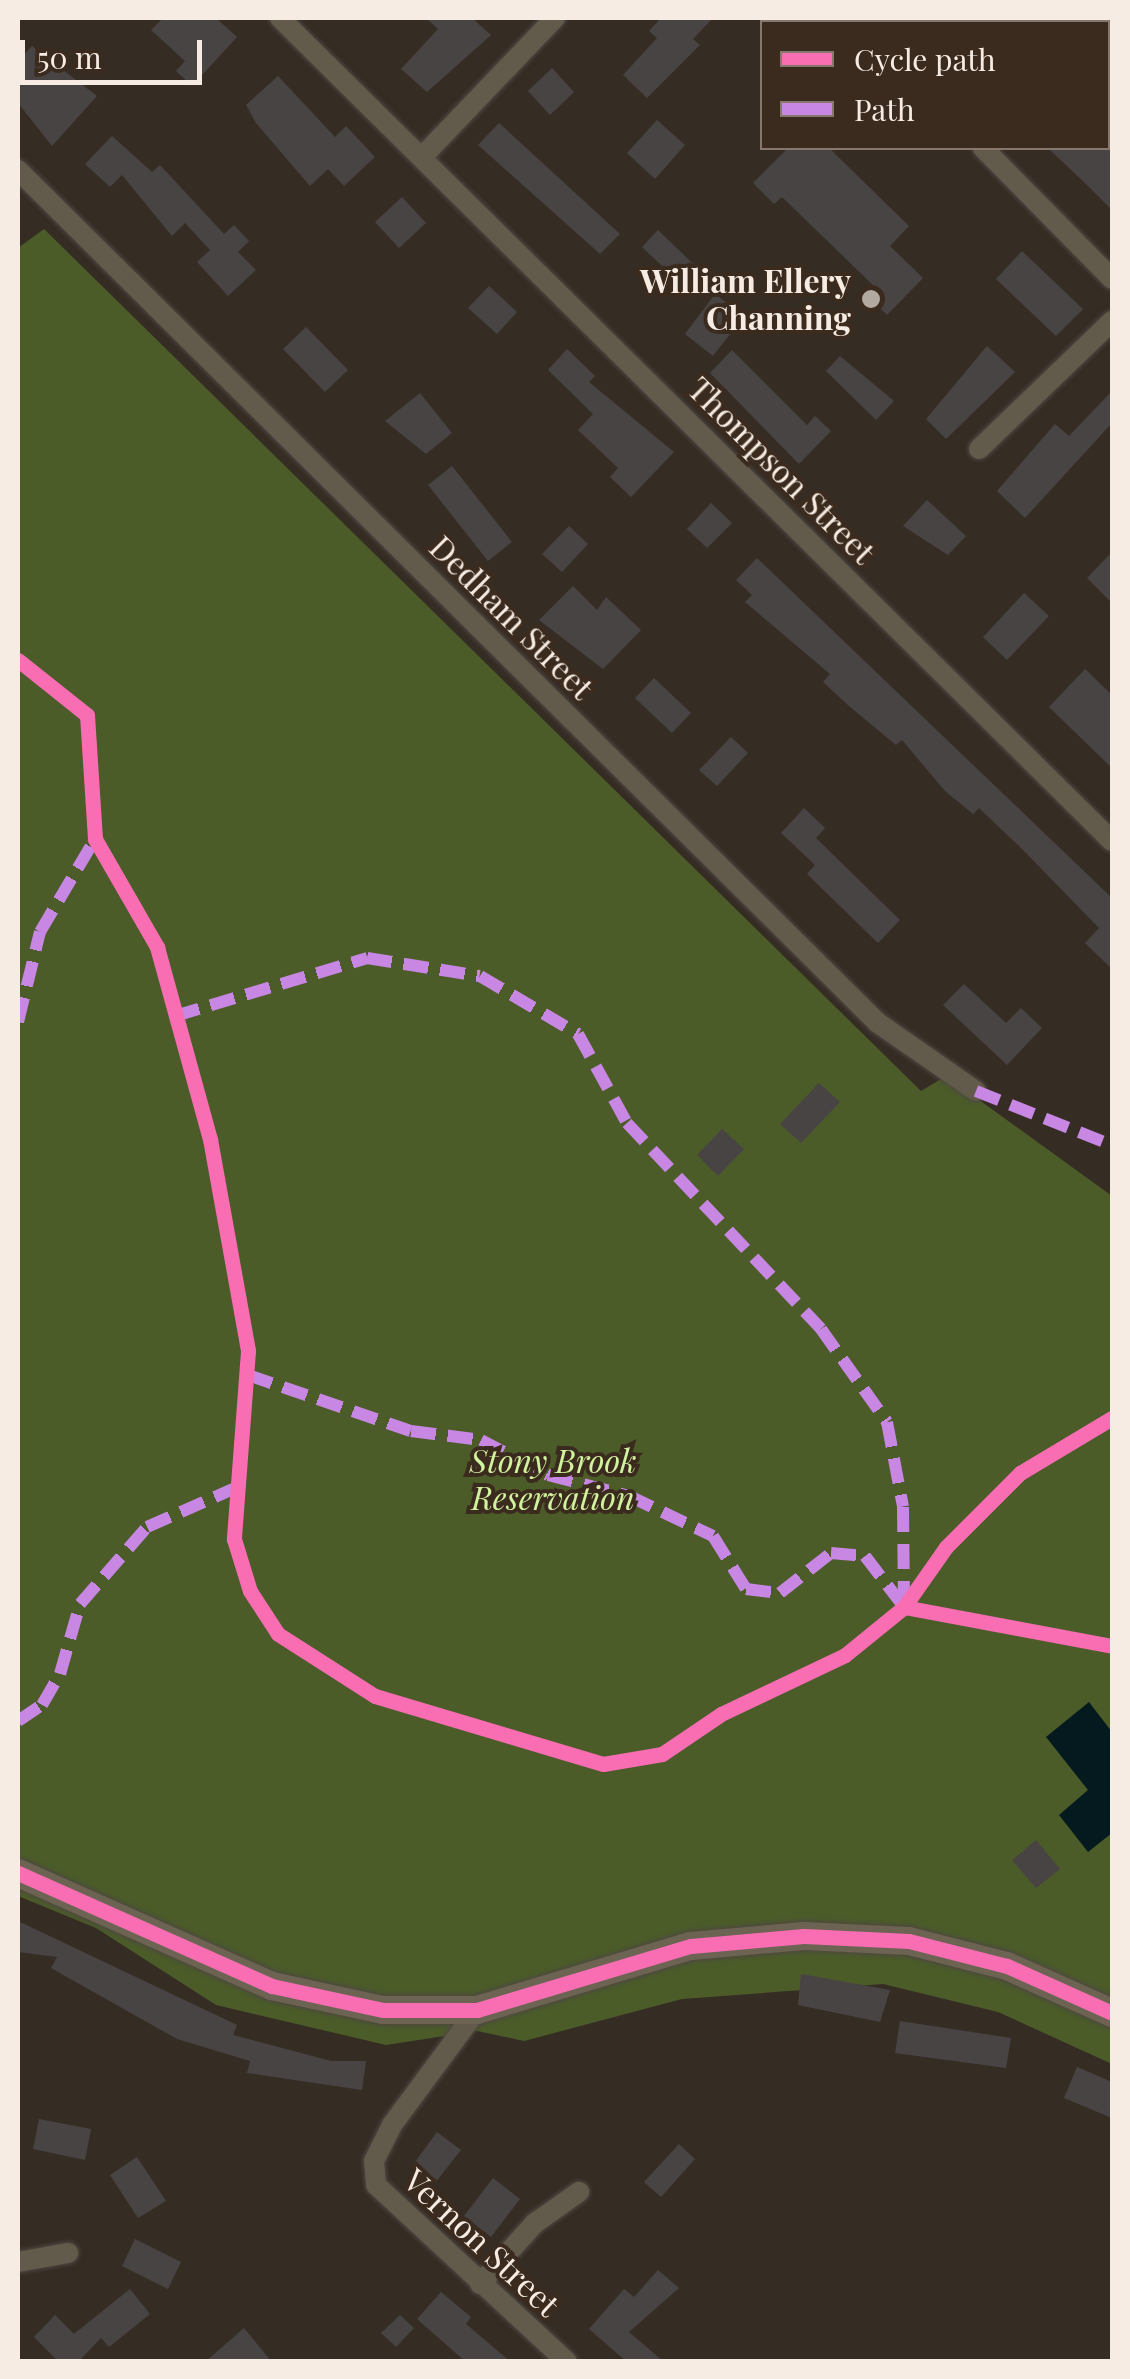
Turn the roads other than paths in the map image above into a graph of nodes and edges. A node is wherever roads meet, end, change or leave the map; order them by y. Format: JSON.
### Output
{"nodes":[{"id":1,"x":280,"y":18,"type":"edge"},
{"id":2,"x":554,"y":18,"type":"edge"},
{"id":3,"x":985,"y":150,"type":"edge"},
{"id":4,"x":423,"y":156,"type":"junction"},
{"id":5,"x":18,"y":170,"type":"edge"},
{"id":6,"x":1112,"y":279,"type":"edge"},
{"id":7,"x":1112,"y":321,"type":"edge"},
{"id":8,"x":979,"y":449,"type":"dead end"},
{"id":9,"x":1112,"y":840,"type":"edge"},
{"id":10,"x":976,"y":1091,"type":"dead end"},
{"id":11,"x":18,"y":1873,"type":"edge"},
{"id":12,"x":476,"y":2010,"type":"junction"},
{"id":13,"x":1112,"y":2012,"type":"edge"},
{"id":14,"x":579,"y":2192,"type":"dead end"},
{"id":15,"x":68,"y":2253,"type":"dead end"},
{"id":16,"x":18,"y":2262,"type":"edge"},
{"id":17,"x":480,"y":2284,"type":"junction"},
{"id":18,"x":567,"y":2362,"type":"edge"}],
"edges":[{"from":1,"to":4,"type":"street","name":"Thompson Street"},
{"from":2,"to":4,"type":"street"},
{"from":3,"to":6,"type":"street"},
{"from":4,"to":9,"type":"street","name":"Thompson Street"},
{"from":5,"to":10,"type":"street","name":"Dedham Street"},
{"from":7,"to":8,"type":"street"},
{"from":11,"to":12,"type":"main road"},
{"from":12,"to":13,"type":"main road"},
{"from":12,"to":17,"type":"street","name":"Vernon Street"},
{"from":14,"to":17,"type":"street"},
{"from":15,"to":16,"type":"street"},
{"from":17,"to":18,"type":"street","name":"Vernon Street"}]}
